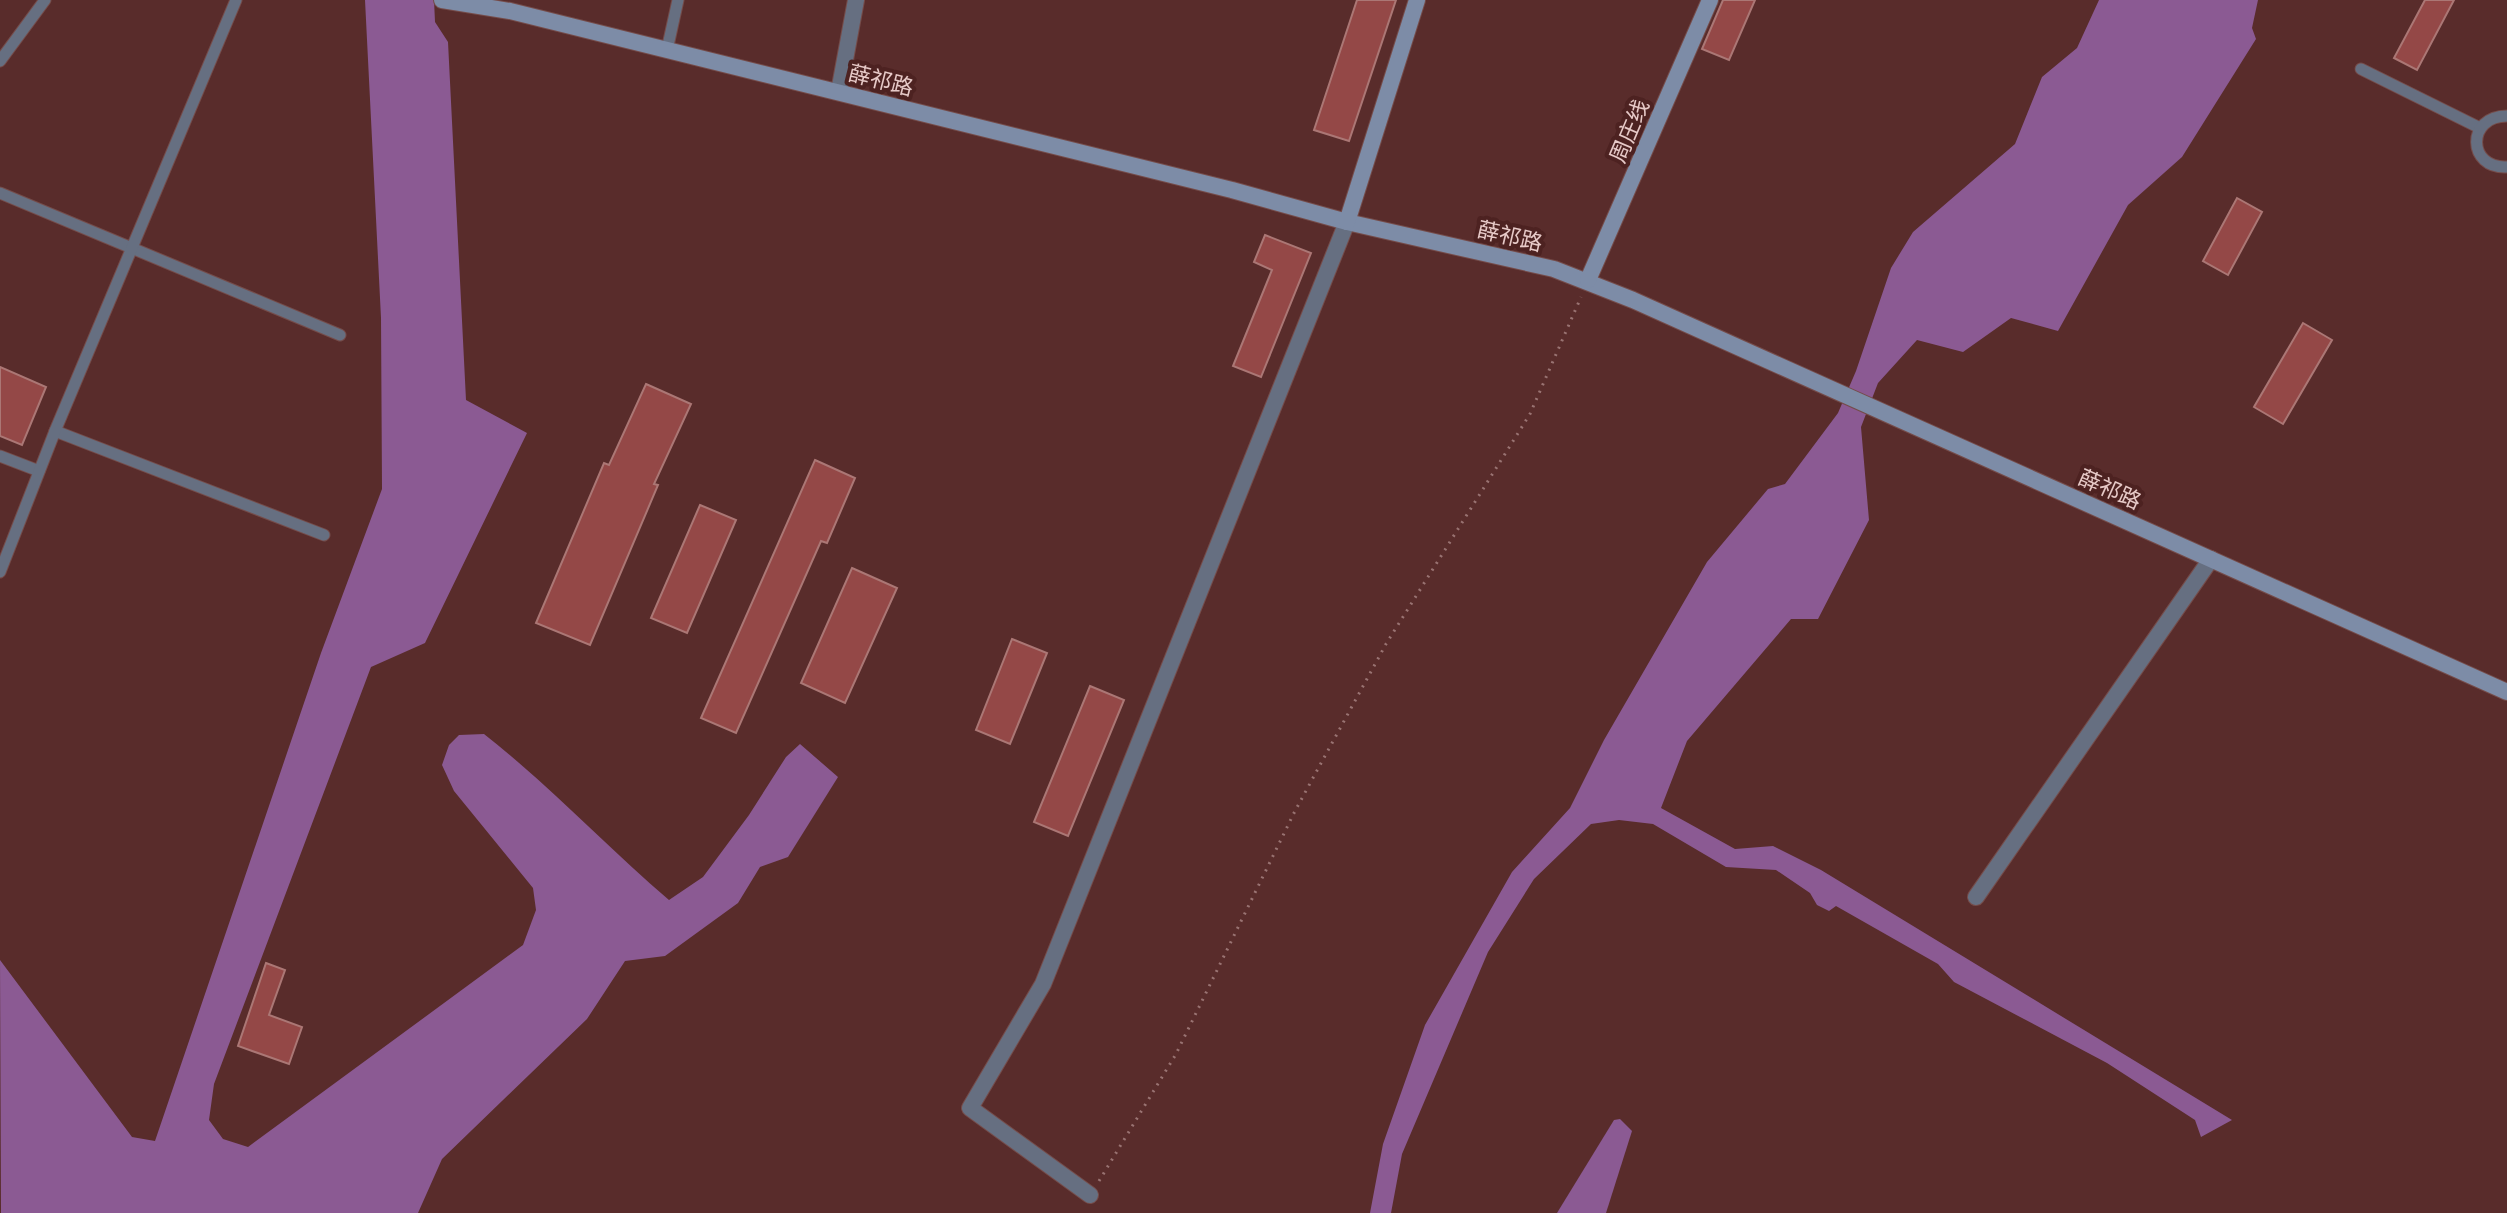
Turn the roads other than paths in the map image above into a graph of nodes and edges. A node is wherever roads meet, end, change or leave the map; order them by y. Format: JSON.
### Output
{"nodes":[{"id":1,"x":45,"y":0,"type":"edge"},
{"id":2,"x":236,"y":0,"type":"edge"},
{"id":3,"x":678,"y":0,"type":"edge"},
{"id":4,"x":856,"y":0,"type":"edge"},
{"id":5,"x":1417,"y":0,"type":"edge"},
{"id":6,"x":1710,"y":0,"type":"edge"},
{"id":7,"x":447,"y":1,"type":"edge"},
{"id":8,"x":667,"y":50,"type":"junction"},
{"id":9,"x":0,"y":61,"type":"edge"},
{"id":10,"x":2361,"y":69,"type":"dead end"},
{"id":11,"x":839,"y":92,"type":"junction"},
{"id":12,"x":2507,"y":116,"type":"edge"},
{"id":13,"x":2480,"y":128,"type":"junction"},
{"id":14,"x":2507,"y":167,"type":"edge"},
{"id":15,"x":0,"y":193,"type":"edge"},
{"id":16,"x":1347,"y":222,"type":"junction"},
{"id":17,"x":131,"y":248,"type":"junction"},
{"id":18,"x":1588,"y":280,"type":"junction"},
{"id":19,"x":340,"y":335,"type":"dead end"},
{"id":20,"x":55,"y":431,"type":"junction"},
{"id":21,"x":0,"y":456,"type":"edge"},
{"id":22,"x":39,"y":471,"type":"junction"},
{"id":23,"x":324,"y":535,"type":"dead end"},
{"id":24,"x":2211,"y":559,"type":"junction"},
{"id":25,"x":0,"y":572,"type":"edge"},
{"id":26,"x":2507,"y":692,"type":"edge"},
{"id":27,"x":1976,"y":897,"type":"dead end"},
{"id":28,"x":1090,"y":1195,"type":"road end"}],
"edges":[{"from":1,"to":9,"type":"lane"},
{"from":2,"to":17,"type":"lane"},
{"from":3,"to":8,"type":"lane"},
{"from":4,"to":11,"type":"street"},
{"from":5,"to":16,"type":"street"},
{"from":6,"to":18,"type":"street","name":"周庄线"},
{"from":7,"to":8,"type":"street","name":"薛祁路"},
{"from":8,"to":11,"type":"street","name":"薛祁路"},
{"from":10,"to":13,"type":"lane"},
{"from":11,"to":16,"type":"street","name":"薛祁路"},
{"from":12,"to":13,"type":"lane"},
{"from":13,"to":14,"type":"lane"},
{"from":15,"to":17,"type":"lane"},
{"from":16,"to":18,"type":"street","name":"薛祁路"},
{"from":16,"to":28,"type":"street"},
{"from":17,"to":19,"type":"lane"},
{"from":17,"to":20,"type":"lane"},
{"from":18,"to":24,"type":"street","name":"薛祁路"},
{"from":20,"to":22,"type":"lane"},
{"from":20,"to":23,"type":"lane"},
{"from":21,"to":22,"type":"lane"},
{"from":22,"to":25,"type":"lane"},
{"from":24,"to":26,"type":"street","name":"薛祁路"},
{"from":24,"to":27,"type":"street"}]}
